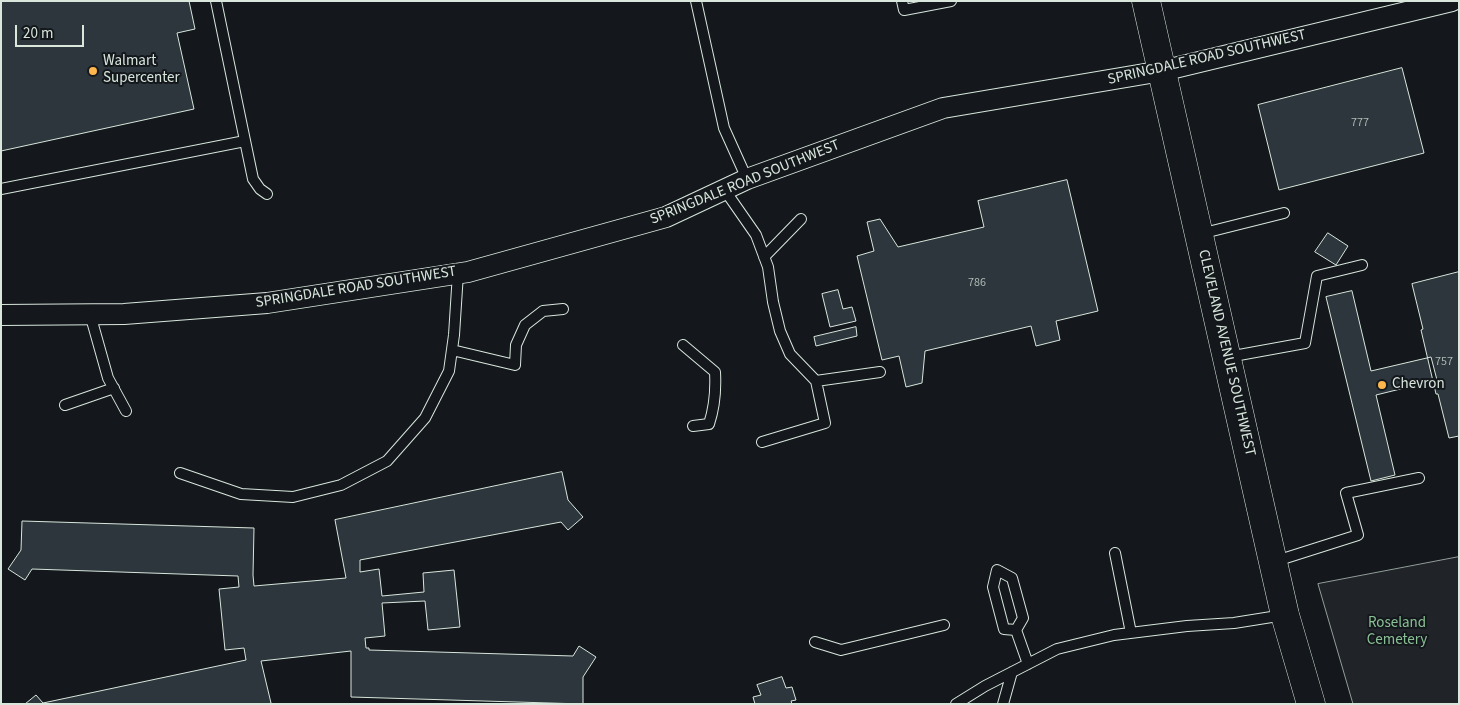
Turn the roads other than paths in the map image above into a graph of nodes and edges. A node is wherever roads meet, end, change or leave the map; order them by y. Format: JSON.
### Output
{"nodes":[{"id":1,"x":216,"y":1,"type":"edge"},
{"id":2,"x":696,"y":1,"type":"edge"},
{"id":3,"x":902,"y":1,"type":"edge"},
{"id":4,"x":951,"y":1,"type":"edge"},
{"id":5,"x":1146,"y":1,"type":"edge"},
{"id":6,"x":1452,"y":1,"type":"edge"},
{"id":7,"x":1406,"y":7,"type":"edge"},
{"id":8,"x":1162,"y":71,"type":"junction"},
{"id":9,"x":245,"y":140,"type":"junction"},
{"id":10,"x":747,"y":179,"type":"junction"},
{"id":11,"x":724,"y":189,"type":"junction"},
{"id":12,"x":1,"y":190,"type":"edge"},
{"id":13,"x":267,"y":194,"type":"dead end"},
{"id":14,"x":1284,"y":212,"type":"dead end"},
{"id":15,"x":801,"y":218,"type":"dead end"},
{"id":16,"x":1199,"y":234,"type":"junction"},
{"id":17,"x":764,"y":257,"type":"junction"},
{"id":18,"x":1362,"y":265,"type":"dead end"},
{"id":19,"x":458,"y":273,"type":"junction"},
{"id":20,"x":563,"y":309,"type":"dead end"},
{"id":21,"x":1,"y":314,"type":"edge"},
{"id":22,"x":90,"y":314,"type":"junction"},
{"id":23,"x":683,"y":345,"type":"dead end"},
{"id":24,"x":452,"y":350,"type":"junction"},
{"id":25,"x":1227,"y":357,"type":"junction"},
{"id":26,"x":880,"y":372,"type":"dead end"},
{"id":27,"x":816,"y":381,"type":"junction"},
{"id":28,"x":114,"y":388,"type":"junction"},
{"id":29,"x":65,"y":406,"type":"dead end"},
{"id":30,"x":126,"y":411,"type":"dead end"},
{"id":31,"x":693,"y":426,"type":"dead end"},
{"id":32,"x":762,"y":442,"type":"dead end"},
{"id":33,"x":180,"y":473,"type":"dead end"},
{"id":34,"x":1419,"y":478,"type":"dead end"},
{"id":35,"x":1115,"y":554,"type":"dead end"},
{"id":36,"x":1273,"y":562,"type":"junction"},
{"id":37,"x":1284,"y":614,"type":"junction"},
{"id":38,"x":944,"y":625,"type":"dead end"},
{"id":39,"x":1016,"y":630,"type":"junction"},
{"id":40,"x":1131,"y":633,"type":"junction"},
{"id":41,"x":815,"y":642,"type":"dead end"},
{"id":42,"x":1028,"y":664,"type":"junction"},
{"id":43,"x":1012,"y":672,"type":"junction"},
{"id":44,"x":956,"y":704,"type":"edge"},
{"id":45,"x":1002,"y":704,"type":"edge"},
{"id":46,"x":1311,"y":704,"type":"edge"}],
"edges":[{"from":1,"to":9,"type":"lane"},
{"from":2,"to":10,"type":"lane"},
{"from":3,"to":4,"type":"lane"},
{"from":5,"to":8,"type":"main road","name":"CLEVELAND AVENUE SOUTHWEST"},
{"from":6,"to":7,"type":"street","name":"SPRINGDALE ROAD SOUTHWEST"},
{"from":7,"to":8,"type":"street","name":"SPRINGDALE ROAD SOUTHWEST"},
{"from":8,"to":10,"type":"street","name":"SPRINGDALE ROAD SOUTHWEST"},
{"from":8,"to":16,"type":"main road","name":"CLEVELAND AVENUE SOUTHWEST"},
{"from":9,"to":12,"type":"lane"},
{"from":9,"to":13,"type":"lane"},
{"from":10,"to":11,"type":"street","name":"SPRINGDALE ROAD SOUTHWEST"},
{"from":11,"to":17,"type":"lane"},
{"from":11,"to":19,"type":"street","name":"SPRINGDALE ROAD SOUTHWEST"},
{"from":14,"to":16,"type":"lane"},
{"from":15,"to":17,"type":"lane"},
{"from":16,"to":25,"type":"main road","name":"CLEVELAND AVENUE SOUTHWEST"},
{"from":17,"to":27,"type":"lane"},
{"from":18,"to":25,"type":"lane"},
{"from":19,"to":22,"type":"street","name":"SPRINGDALE ROAD SOUTHWEST"},
{"from":19,"to":24,"type":"lane"},
{"from":20,"to":24,"type":"lane"},
{"from":21,"to":22,"type":"street","name":"SPRINGDALE ROAD SOUTHWEST"},
{"from":22,"to":28,"type":"lane"},
{"from":23,"to":31,"type":"lane"},
{"from":24,"to":33,"type":"lane"},
{"from":25,"to":36,"type":"main road","name":"CLEVELAND AVENUE SOUTHWEST"},
{"from":26,"to":27,"type":"lane"},
{"from":27,"to":32,"type":"lane"},
{"from":28,"to":29,"type":"lane"},
{"from":28,"to":30,"type":"lane"},
{"from":34,"to":36,"type":"lane"},
{"from":35,"to":40,"type":"lane"},
{"from":36,"to":37,"type":"main road","name":"CLEVELAND AVENUE SOUTHWEST"},
{"from":37,"to":40,"type":"lane"},
{"from":37,"to":46,"type":"main road","name":"CLEVELAND AVENUE SOUTHWEST"},
{"from":38,"to":41,"type":"lane"},
{"from":39,"to":39,"type":"lane"},
{"from":39,"to":42,"type":"lane"},
{"from":40,"to":42,"type":"lane"},
{"from":42,"to":43,"type":"lane"},
{"from":43,"to":44,"type":"lane"},
{"from":43,"to":45,"type":"lane"}]}
